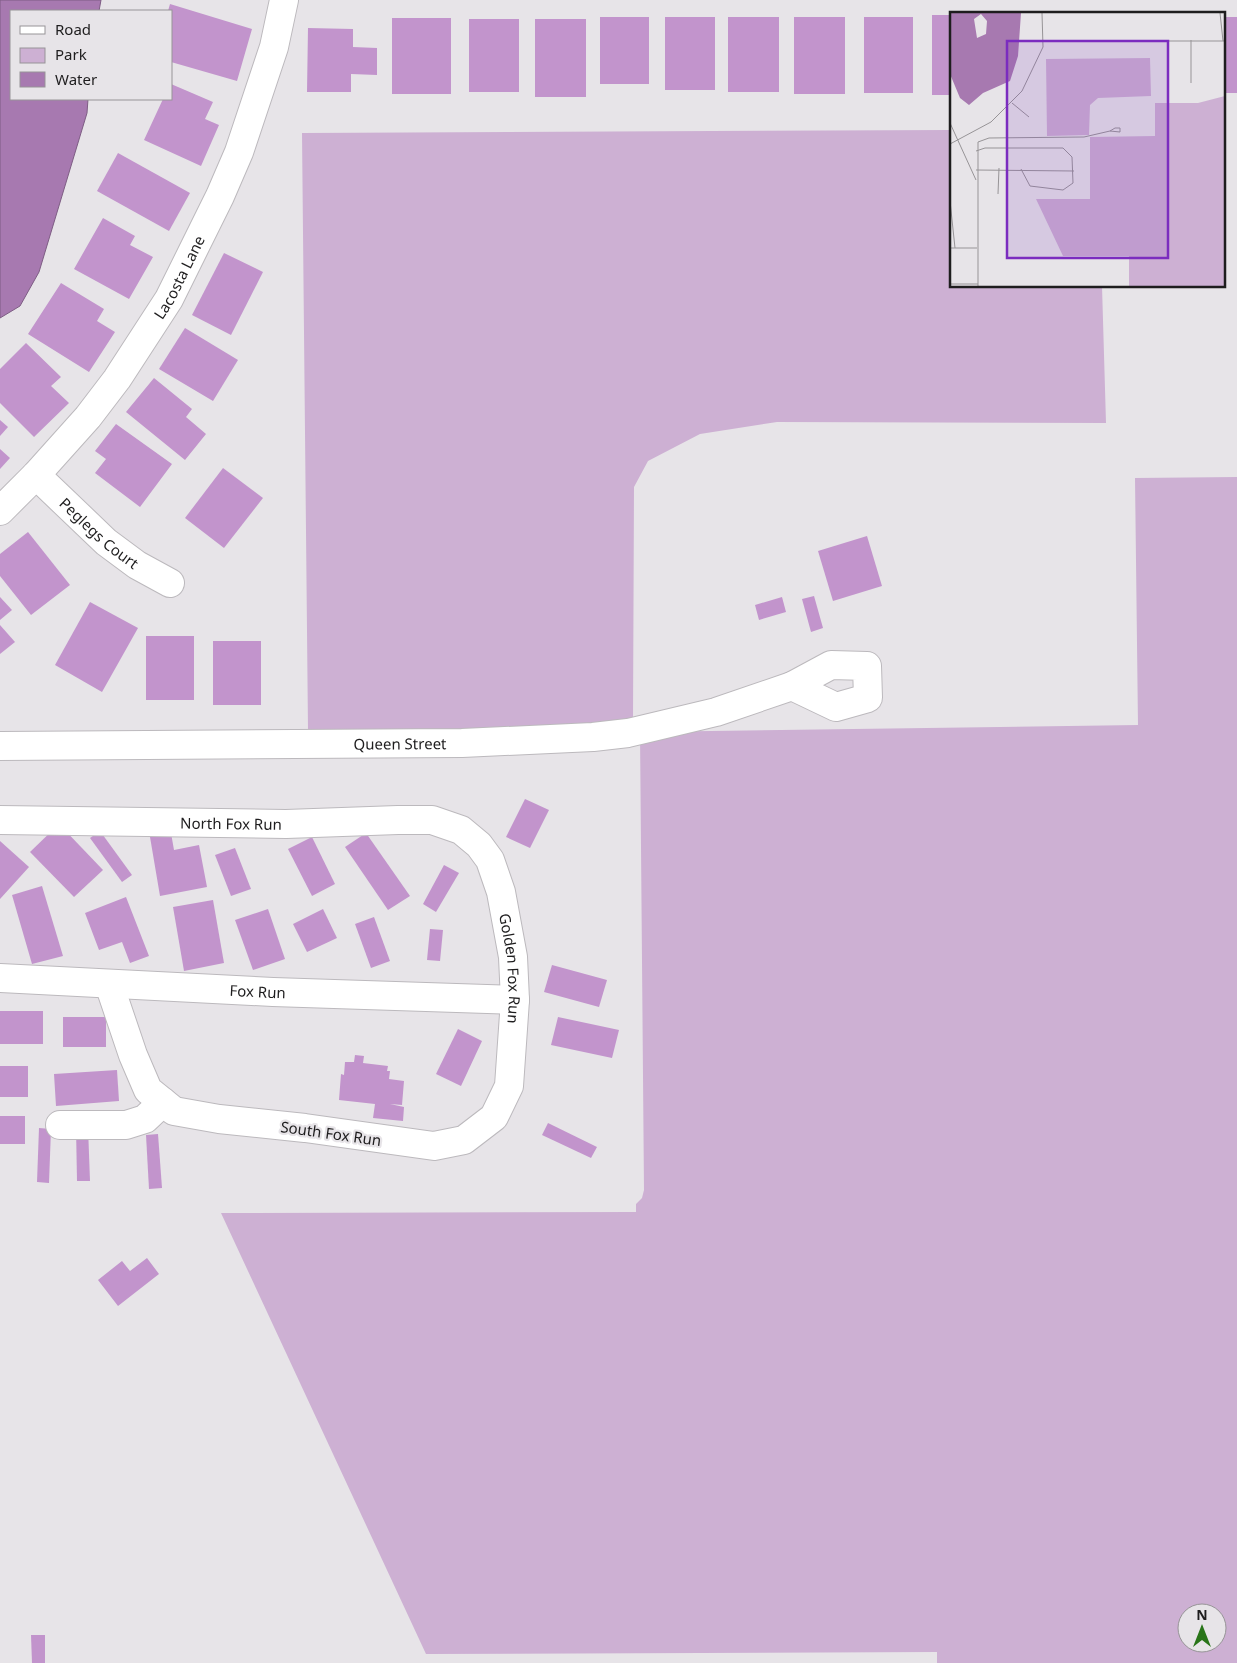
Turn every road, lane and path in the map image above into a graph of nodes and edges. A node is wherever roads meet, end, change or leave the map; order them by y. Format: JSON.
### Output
{"nodes":[{"id":1,"x":284,"y":0,"type":"edge"},
{"id":2,"x":36,"y":475,"type":"junction"},
{"id":3,"x":0,"y":511,"type":"edge"},
{"id":4,"x":170,"y":583,"type":"dead end"},
{"id":5,"x":792,"y":686,"type":"dead end"},
{"id":6,"x":0,"y":746,"type":"edge"},
{"id":7,"x":0,"y":820,"type":"edge"},
{"id":8,"x":461,"y":830,"type":"joint"},
{"id":9,"x":0,"y":978,"type":"edge"},
{"id":10,"x":109,"y":984,"type":"junction"},
{"id":11,"x":515,"y":1000,"type":"junction"},
{"id":12,"x":163,"y":1102,"type":"junction"},
{"id":13,"x":494,"y":1117,"type":"joint"},
{"id":14,"x":60,"y":1125,"type":"dead end"}],
"edges":[{"from":1,"to":2,"type":"street","name":"Lacosta Lane"},
{"from":2,"to":3,"type":"street","name":"Lacosta Lane"},
{"from":2,"to":4,"type":"street","name":"Peglegs Court"},
{"from":5,"to":6,"type":"street","name":"Queen Street"},
{"from":7,"to":8,"type":"street","name":"North Fox Run"},
{"from":8,"to":11,"type":"street","name":"Golden Fox Run"},
{"from":9,"to":10,"type":"street","name":"Fox Run"},
{"from":10,"to":11,"type":"street","name":"Fox Run"},
{"from":10,"to":12,"type":"street","name":"South Fox Run"},
{"from":11,"to":13,"type":"street","name":"Golden Fox Run"},
{"from":12,"to":13,"type":"street","name":"South Fox Run"},
{"from":12,"to":14,"type":"street"}]}
